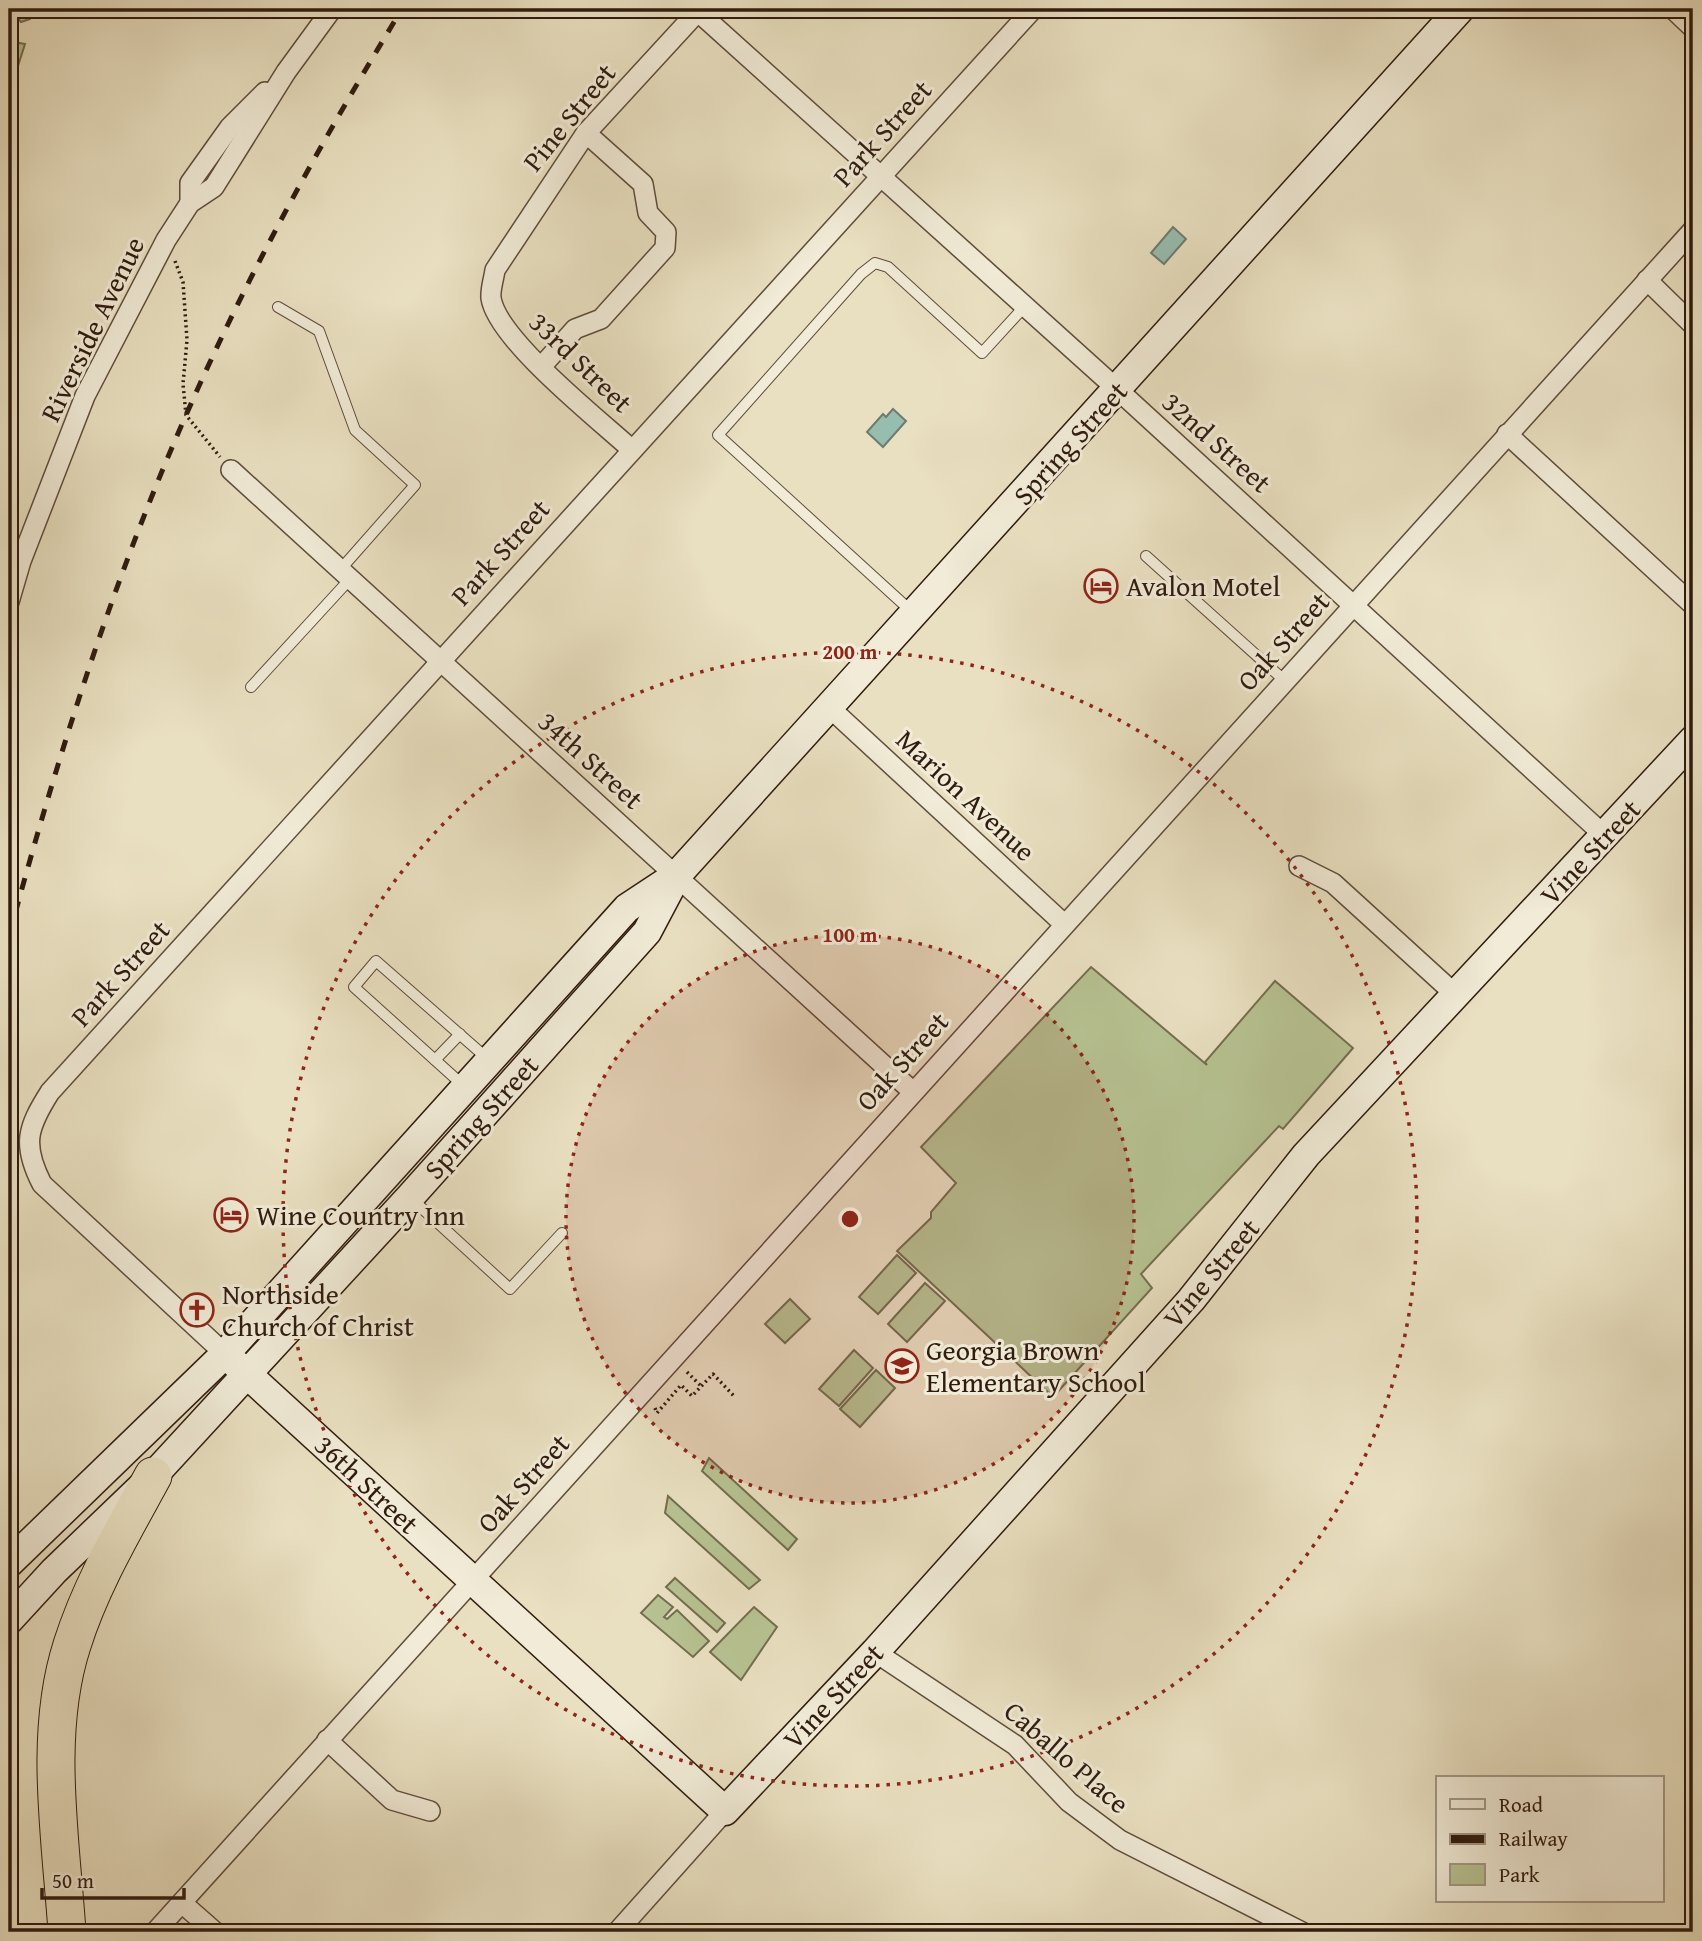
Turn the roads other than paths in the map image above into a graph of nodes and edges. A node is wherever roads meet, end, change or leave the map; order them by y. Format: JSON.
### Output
{"nodes":[{"id":1,"x":332,"y":9,"type":"edge"},
{"id":2,"x":1033,"y":9,"type":"edge"},
{"id":3,"x":1460,"y":9,"type":"edge"},
{"id":4,"x":1672,"y":9,"type":"edge"},
{"id":5,"x":697,"y":10,"type":"edge"},
{"id":6,"x":1693,"y":28,"type":"edge"},
{"id":7,"x":586,"y":132,"type":"junction"},
{"id":8,"x":880,"y":177,"type":"junction"},
{"id":9,"x":1693,"y":230,"type":"edge"},
{"id":10,"x":495,"y":271,"type":"joint"},
{"id":11,"x":1647,"y":280,"type":"junction"},
{"id":12,"x":1025,"y":306,"type":"junction"},
{"id":13,"x":278,"y":307,"type":"dead end"},
{"id":14,"x":1693,"y":326,"type":"edge"},
{"id":15,"x":541,"y":367,"type":"junction"},
{"id":16,"x":1118,"y":390,"type":"junction"},
{"id":17,"x":1507,"y":434,"type":"junction"},
{"id":18,"x":631,"y":449,"type":"junction"},
{"id":19,"x":231,"y":470,"type":"road end"},
{"id":20,"x":1146,"y":556,"type":"dead end"},
{"id":21,"x":345,"y":575,"type":"junction"},
{"id":22,"x":9,"y":602,"type":"edge"},
{"id":23,"x":1353,"y":604,"type":"junction"},
{"id":24,"x":1693,"y":605,"type":"edge"},
{"id":25,"x":914,"y":613,"type":"junction"},
{"id":26,"x":440,"y":662,"type":"junction"},
{"id":27,"x":1285,"y":681,"type":"junction"},
{"id":28,"x":251,"y":687,"type":"dead end"},
{"id":29,"x":829,"y":707,"type":"junction"},
{"id":30,"x":1693,"y":740,"type":"edge"},
{"id":31,"x":1605,"y":836,"type":"junction"},
{"id":32,"x":1299,"y":866,"type":"dead end"},
{"id":33,"x":677,"y":875,"type":"junction"},
{"id":34,"x":1064,"y":924,"type":"junction"},
{"id":35,"x":1457,"y":996,"type":"junction"},
{"id":36,"x":460,"y":1034,"type":"junction"},
{"id":37,"x":435,"y":1060,"type":"junction"},
{"id":38,"x":490,"y":1060,"type":"junction"},
{"id":39,"x":466,"y":1087,"type":"junction"},
{"id":40,"x":912,"y":1091,"type":"junction"},
{"id":41,"x":27,"y":1144,"type":"joint"},
{"id":42,"x":410,"y":1197,"type":"junction"},
{"id":43,"x":562,"y":1233,"type":"dead end"},
{"id":44,"x":225,"y":1354,"type":"junction"},
{"id":45,"x":248,"y":1375,"type":"junction"},
{"id":46,"x":153,"y":1476,"type":"junction"},
{"id":47,"x":9,"y":1563,"type":"edge"},
{"id":48,"x":473,"y":1581,"type":"junction"},
{"id":49,"x":9,"y":1620,"type":"edge"},
{"id":50,"x":875,"y":1652,"type":"junction"},
{"id":51,"x":327,"y":1740,"type":"junction"},
{"id":52,"x":430,"y":1811,"type":"dead end"},
{"id":53,"x":725,"y":1811,"type":"junction"},
{"id":54,"x":182,"y":1903,"type":"junction"},
{"id":55,"x":67,"y":1932,"type":"edge"},
{"id":56,"x":155,"y":1932,"type":"edge"},
{"id":57,"x":215,"y":1932,"type":"edge"},
{"id":58,"x":617,"y":1932,"type":"edge"},
{"id":59,"x":1302,"y":1932,"type":"edge"}],
"edges":[{"from":1,"to":22,"type":"street","name":"Riverside Avenue"},
{"from":2,"to":8,"type":"street","name":"Park Street"},
{"from":3,"to":16,"type":"main road","name":"Spring Street"},
{"from":4,"to":6,"type":"street"},
{"from":5,"to":7,"type":"street","name":"Pine Street"},
{"from":5,"to":8,"type":"street","name":"32nd Street"},
{"from":7,"to":10,"type":"street","name":"Pine Street"},
{"from":7,"to":15,"type":"street"},
{"from":8,"to":12,"type":"street","name":"32nd Street"},
{"from":8,"to":18,"type":"street","name":"Park Street"},
{"from":9,"to":11,"type":"street","name":"Oak Street"},
{"from":10,"to":15,"type":"street","name":"33rd Street"},
{"from":11,"to":14,"type":"street"},
{"from":11,"to":17,"type":"street","name":"Oak Street"},
{"from":12,"to":16,"type":"street","name":"32nd Street"},
{"from":12,"to":25,"type":"lane"},
{"from":13,"to":21,"type":"lane"},
{"from":15,"to":18,"type":"street","name":"33rd Street"},
{"from":16,"to":23,"type":"street","name":"32nd Street"},
{"from":16,"to":25,"type":"main road","name":"Spring Street"},
{"from":17,"to":23,"type":"street","name":"Oak Street"},
{"from":17,"to":24,"type":"street"},
{"from":18,"to":26,"type":"street","name":"Park Street"},
{"from":19,"to":21,"type":"street","name":"34th Street"},
{"from":20,"to":27,"type":"lane"},
{"from":21,"to":26,"type":"street","name":"34th Street"},
{"from":21,"to":28,"type":"lane"},
{"from":23,"to":27,"type":"street","name":"Oak Street"},
{"from":23,"to":31,"type":"street","name":"32nd Street"},
{"from":25,"to":29,"type":"main road","name":"Spring Street"},
{"from":26,"to":33,"type":"street","name":"34th Street"},
{"from":26,"to":41,"type":"street","name":"Park Street"},
{"from":27,"to":34,"type":"street","name":"Oak Street"},
{"from":29,"to":33,"type":"main road","name":"Spring Street"},
{"from":29,"to":34,"type":"street","name":"Marion Avenue"},
{"from":30,"to":31,"type":"main road","name":"Vine Street"},
{"from":31,"to":35,"type":"main road","name":"Vine Street"},
{"from":32,"to":35,"type":"street"},
{"from":33,"to":38,"type":"main road","name":"Spring Street"},
{"from":33,"to":40,"type":"street","name":"34th Street"},
{"from":33,"to":42,"type":"main road","name":"Spring Street"},
{"from":34,"to":40,"type":"street","name":"Oak Street"},
{"from":35,"to":50,"type":"main road","name":"Vine Street"},
{"from":36,"to":37,"type":"lane"},
{"from":36,"to":37,"type":"lane"},
{"from":36,"to":38,"type":"lane"},
{"from":37,"to":39,"type":"lane"},
{"from":38,"to":39,"type":"main road","name":"Spring Street"},
{"from":39,"to":44,"type":"main road","name":"Spring Street"},
{"from":40,"to":48,"type":"street","name":"Oak Street"},
{"from":41,"to":44,"type":"street","name":"36th Street"},
{"from":42,"to":43,"type":"lane"},
{"from":42,"to":45,"type":"main road","name":"Spring Street"},
{"from":44,"to":45,"type":"main road","name":"36th Street"},
{"from":44,"to":47,"type":"main road","name":"Spring Street"},
{"from":45,"to":46,"type":"main road","name":"Spring Street"},
{"from":45,"to":48,"type":"main road","name":"36th Street"},
{"from":46,"to":49,"type":"main road","name":"Spring Street"},
{"from":46,"to":55,"type":"highway"},
{"from":48,"to":51,"type":"street","name":"Oak Street"},
{"from":48,"to":53,"type":"main road","name":"36th Street"},
{"from":50,"to":53,"type":"main road","name":"Vine Street"},
{"from":50,"to":59,"type":"street","name":"Caballo Place"},
{"from":51,"to":52,"type":"street"},
{"from":51,"to":54,"type":"street","name":"Oak Street"},
{"from":53,"to":58,"type":"street","name":"Vine Street"},
{"from":54,"to":56,"type":"street","name":"Oak Street"},
{"from":54,"to":57,"type":"street"}]}
